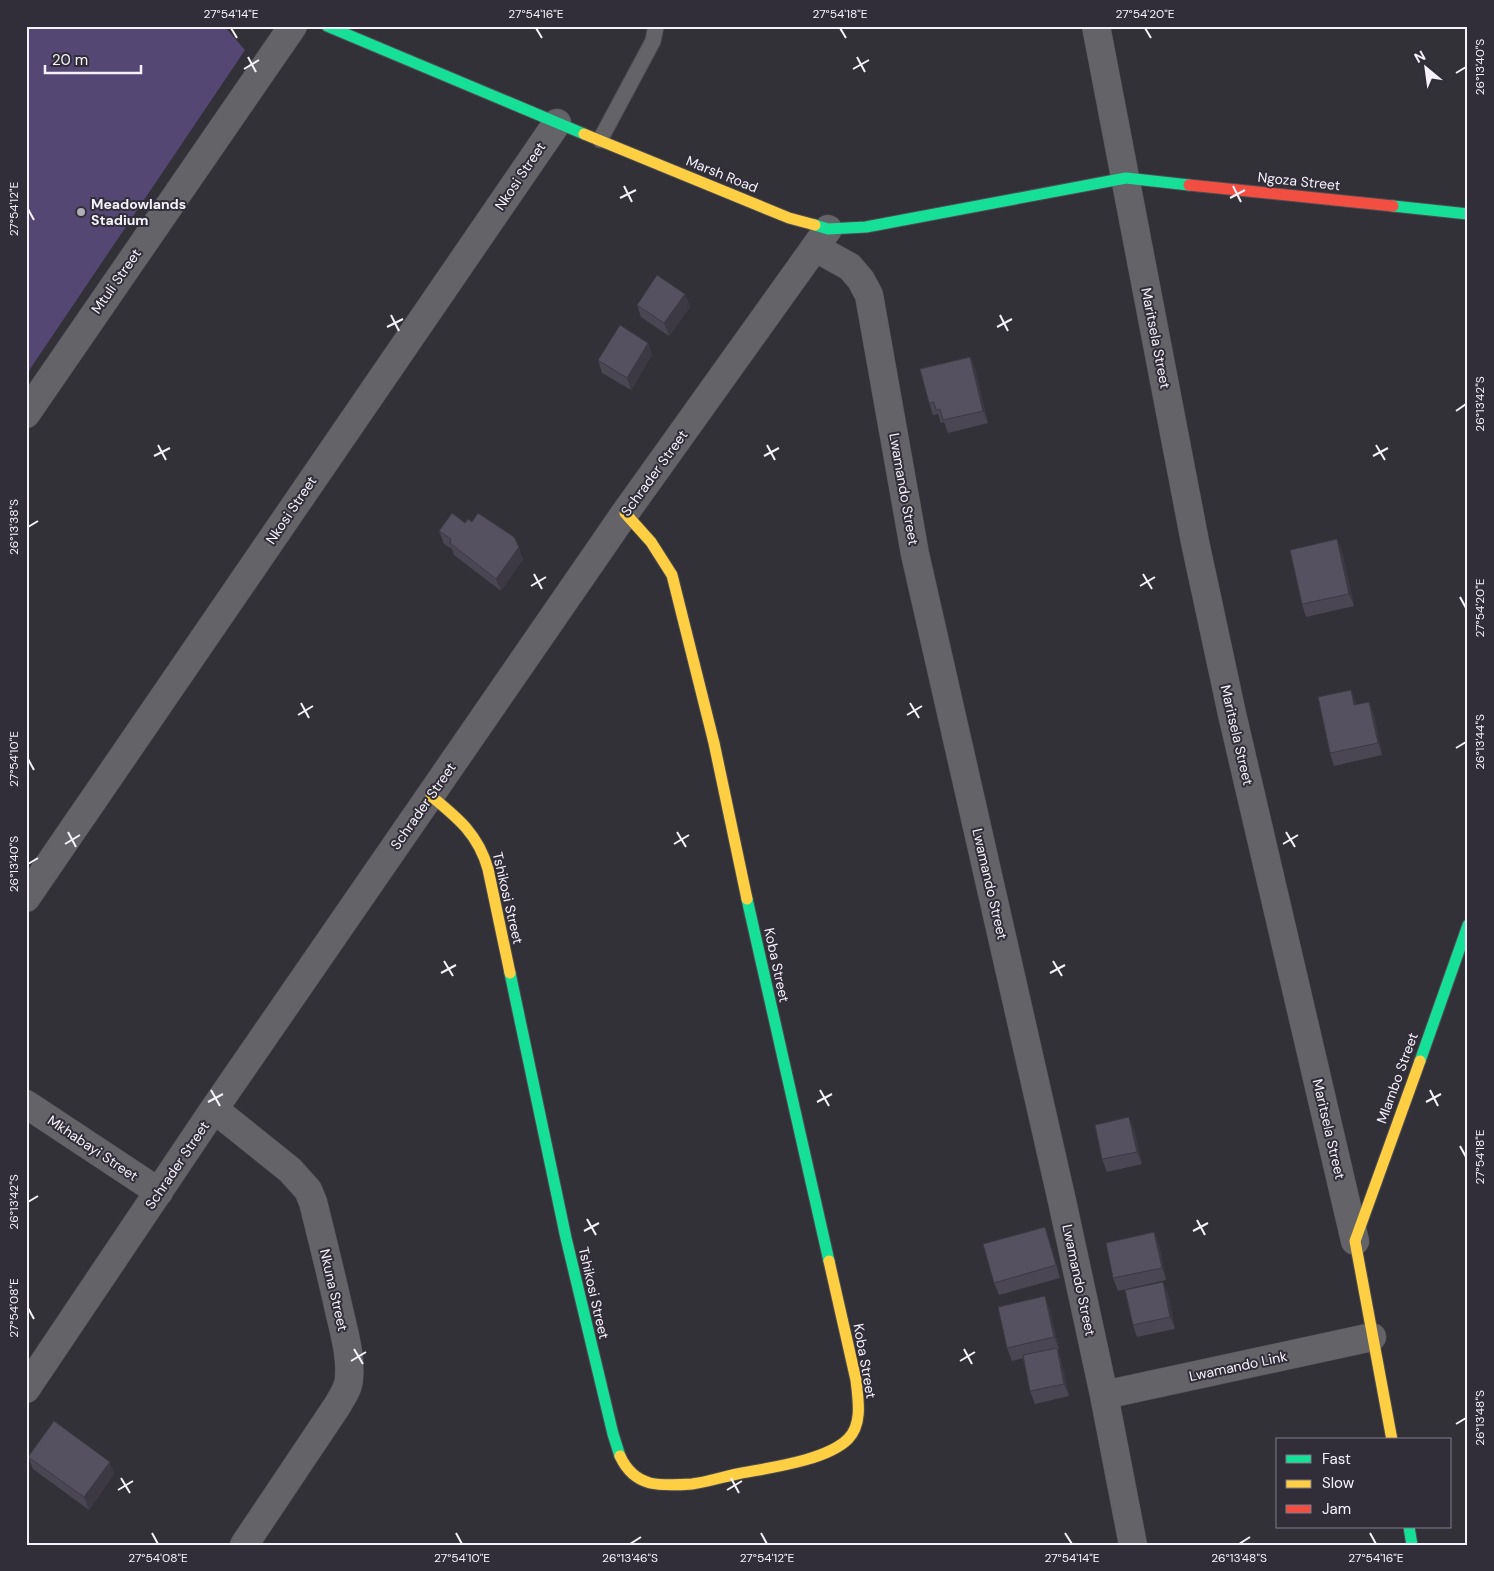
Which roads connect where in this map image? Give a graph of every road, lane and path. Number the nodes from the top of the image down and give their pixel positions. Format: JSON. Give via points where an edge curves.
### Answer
{"nodes":[{"id":1,"x":293,"y":26,"type":"edge"},
{"id":2,"x":327,"y":26,"type":"edge"},
{"id":3,"x":656,"y":26,"type":"edge"},
{"id":4,"x":1096,"y":26,"type":"edge"},
{"id":5,"x":556,"y":123,"type":"junction"},
{"id":6,"x":600,"y":140,"type":"junction"},
{"id":7,"x":1126,"y":178,"type":"junction"},
{"id":8,"x":1468,"y":214,"type":"edge"},
{"id":9,"x":822,"y":238,"type":"junction"},
{"id":10,"x":26,"y":414,"type":"edge"},
{"id":11,"x":625,"y":513,"type":"junction"},
{"id":12,"x":430,"y":796,"type":"junction"},
{"id":13,"x":26,"y":898,"type":"edge"},
{"id":14,"x":1468,"y":925,"type":"edge"},
{"id":15,"x":26,"y":1104,"type":"edge"},
{"id":16,"x":214,"y":1109,"type":"junction"},
{"id":17,"x":159,"y":1192,"type":"junction"},
{"id":18,"x":1355,"y":1241,"type":"junction"},
{"id":19,"x":1372,"y":1337,"type":"junction"},
{"id":20,"x":26,"y":1389,"type":"edge"},
{"id":21,"x":1104,"y":1395,"type":"junction"},
{"id":22,"x":849,"y":1438,"type":"joint"},
{"id":23,"x":1392,"y":1438,"type":"edge"},
{"id":24,"x":1409,"y":1528,"type":"edge"},
{"id":25,"x":244,"y":1545,"type":"edge"},
{"id":26,"x":1133,"y":1545,"type":"edge"},
{"id":27,"x":1412,"y":1545,"type":"edge"}],
"edges":[{"from":1,"to":10,"type":"street","name":"Mtuli Street"},
{"from":2,"to":5,"type":"street","name":"Marsh Road"},
{"from":3,"to":6,"type":"lane","via":[[653,41]]},
{"from":4,"to":7,"type":"street","name":"Maritsela Street"},
{"from":5,"to":6,"type":"street","name":"Marsh Road"},
{"from":5,"to":13,"type":"street","name":"Nkosi Street"},
{"from":6,"to":9,"type":"street","name":"Marsh Road","via":[[789,218]]},
{"from":7,"to":8,"type":"street","name":"Ngoza Street"},
{"from":7,"to":9,"type":"street","name":"Marsh Road"},
{"from":7,"to":18,"type":"street","name":"Maritsela Street","via":[[1193,532],[1232,714]]},
{"from":9,"to":11,"type":"street","name":"Schrader Street"},
{"from":9,"to":21,"type":"street","name":"Lwamando Street","via":[[861,280],[869,294],[915,554]]},
{"from":11,"to":12,"type":"street","name":"Schrader Street"},
{"from":11,"to":22,"type":"street","name":"Koba Street","via":[[655,545],[672,575],[714,744],[856,1380],[856,1423]]},
{"from":12,"to":16,"type":"street","name":"Schrader Street"},
{"from":12,"to":22,"type":"street","name":"Tshikosi Street","via":[[473,834],[488,870],[566,1238],[612,1434],[624,1466],[648,1482],[694,1484],[798,1460],[836,1447]]},
{"from":14,"to":18,"type":"street","name":"Mlambo Street"},
{"from":15,"to":17,"type":"street","name":"Mkhabayi Street"},
{"from":16,"to":17,"type":"street","name":"Schrader Street"},
{"from":16,"to":25,"type":"street","name":"Nkuna Street","via":[[290,1170],[308,1190],[348,1358],[349,1380],[337,1406]]},
{"from":17,"to":20,"type":"street","name":"Schrader Street"},
{"from":18,"to":19,"type":"street","name":"Maritsela Street"},
{"from":19,"to":21,"type":"street","name":"Lwamando Link"},
{"from":19,"to":23,"type":"street","name":"Maritsela Street"},
{"from":21,"to":26,"type":"street","name":"Lwamando Street"},
{"from":24,"to":27,"type":"street"}]}
